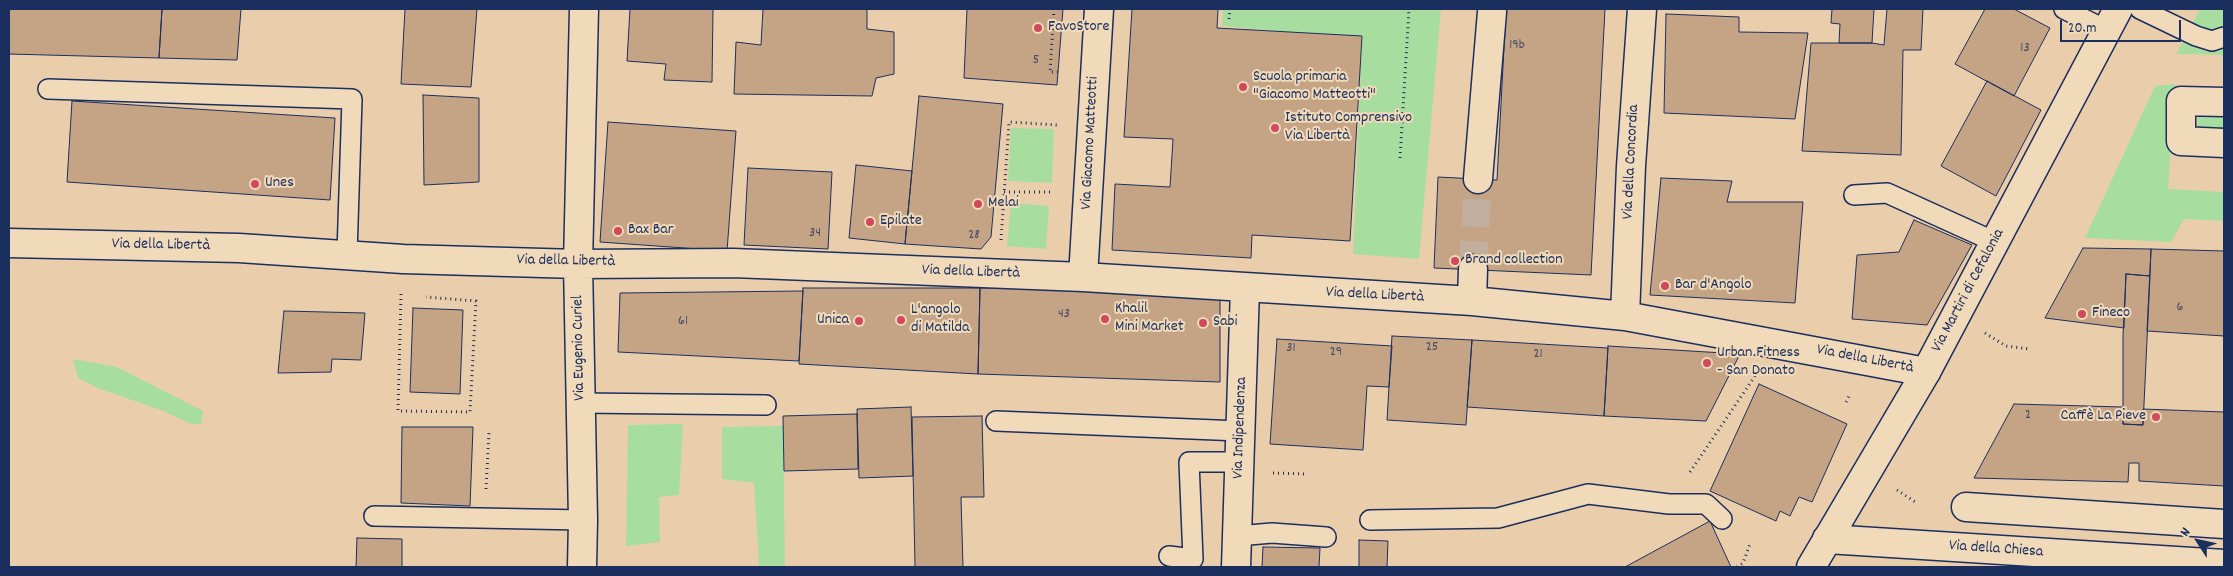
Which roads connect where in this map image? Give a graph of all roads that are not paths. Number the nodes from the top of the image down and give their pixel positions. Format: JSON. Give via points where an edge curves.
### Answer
{"nodes":[{"id":1,"x":584,"y":9,"type":"edge"},
{"id":2,"x":1099,"y":9,"type":"edge"},
{"id":3,"x":1642,"y":9,"type":"edge"},
{"id":4,"x":2064,"y":9,"type":"edge"},
{"id":5,"x":2140,"y":9,"type":"edge"},
{"id":6,"x":1492,"y":12,"type":"dead end"},
{"id":7,"x":2112,"y":20,"type":"edge"},
{"id":8,"x":2224,"y":38,"type":"edge"},
{"id":9,"x":48,"y":89,"type":"dead end"},
{"id":10,"x":2224,"y":102,"type":"edge"},
{"id":11,"x":2224,"y":144,"type":"edge"},
{"id":12,"x":1478,"y":179,"type":"tunnel mouth"},
{"id":13,"x":1854,"y":195,"type":"dead end"},
{"id":14,"x":1995,"y":242,"type":"junction"},
{"id":15,"x":9,"y":243,"type":"edge"},
{"id":16,"x":347,"y":254,"type":"junction"},
{"id":17,"x":578,"y":264,"type":"junction"},
{"id":18,"x":1473,"y":269,"type":"tunnel mouth"},
{"id":19,"x":1083,"y":277,"type":"junction"},
{"id":20,"x":1245,"y":288,"type":"junction"},
{"id":21,"x":1472,"y":302,"type":"junction"},
{"id":22,"x":1625,"y":316,"type":"junction"},
{"id":23,"x":1926,"y":372,"type":"junction"},
{"id":24,"x":580,"y":403,"type":"junction"},
{"id":25,"x":766,"y":405,"type":"dead end"},
{"id":26,"x":996,"y":421,"type":"dead end"},
{"id":27,"x":1240,"y":431,"type":"junction"},
{"id":28,"x":1239,"y":462,"type":"junction"},
{"id":29,"x":1966,"y":507,"type":"dead end"},
{"id":30,"x":374,"y":516,"type":"dead end"},
{"id":31,"x":1722,"y":519,"type":"dead end"},
{"id":32,"x":583,"y":520,"type":"junction"},
{"id":33,"x":1370,"y":520,"type":"dead end"},
{"id":34,"x":2224,"y":524,"type":"edge"},
{"id":35,"x":1237,"y":536,"type":"junction"},
{"id":36,"x":1326,"y":537,"type":"dead end"},
{"id":37,"x":1828,"y":539,"type":"junction"},
{"id":38,"x":1169,"y":556,"type":"dead end"},
{"id":39,"x":2224,"y":564,"type":"edge"},
{"id":40,"x":582,"y":567,"type":"edge"},
{"id":41,"x":1236,"y":567,"type":"edge"},
{"id":42,"x":1811,"y":567,"type":"edge"}],
"edges":[{"from":1,"to":17,"type":"street","name":"Via Eugenio Curiel"},
{"from":2,"to":19,"type":"street","name":"Via Giacomo Matteotti"},
{"from":3,"to":22,"type":"street","name":"Via della Concordia"},
{"from":4,"to":7,"type":"lane"},
{"from":5,"to":8,"type":"lane","via":[[2196,36],[2212,41]]},
{"from":6,"to":12,"type":"street"},
{"from":7,"to":14,"type":"street","name":"Via Martiri di Cefalonia"},
{"from":9,"to":16,"type":"lane","via":[[352,100]]},
{"from":10,"to":11,"type":"street","via":[[2181,101],[2180,141]]},
{"from":13,"to":14,"type":"lane","via":[[1887,193]]},
{"from":14,"to":23,"type":"street","name":"Via Martiri di Cefalonia"},
{"from":15,"to":16,"type":"street","name":"Via della Libertà"},
{"from":16,"to":17,"type":"street","name":"Via della Libertà","via":[[403,259]]},
{"from":17,"to":19,"type":"street","name":"Via della Libertà","via":[[733,262]]},
{"from":17,"to":24,"type":"street","name":"Via Eugenio Curiel"},
{"from":18,"to":21,"type":"street"},
{"from":19,"to":20,"type":"street","name":"Via della Libertà"},
{"from":20,"to":21,"type":"street","name":"Via della Libertà"},
{"from":20,"to":27,"type":"street","name":"Via Indipendenza"},
{"from":21,"to":22,"type":"street","name":"Via della Libertà"},
{"from":22,"to":23,"type":"street","name":"Via della Libertà"},
{"from":23,"to":37,"type":"street","name":"Via Martiri di Cefalonia"},
{"from":24,"to":25,"type":"lane"},
{"from":24,"to":32,"type":"street","name":"Via Eugenio Curiel"},
{"from":26,"to":27,"type":"lane"},
{"from":27,"to":28,"type":"street","name":"Via Indipendenza"},
{"from":28,"to":35,"type":"street","name":"Via Indipendenza"},
{"from":28,"to":38,"type":"lane","via":[[1189,462],[1193,559]]},
{"from":29,"to":34,"type":"street"},
{"from":30,"to":32,"type":"lane"},
{"from":31,"to":33,"type":"lane","via":[[1706,504],[1669,504],[1588,494],[1498,518]]},
{"from":32,"to":40,"type":"street","name":"Via Eugenio Curiel"},
{"from":35,"to":36,"type":"lane","via":[[1272,533]]},
{"from":35,"to":41,"type":"street","name":"Via Indipendenza"},
{"from":37,"to":39,"type":"street","name":"Via della Chiesa"},
{"from":37,"to":42,"type":"street","name":"Via Martiri di Cefalonia"}]}
